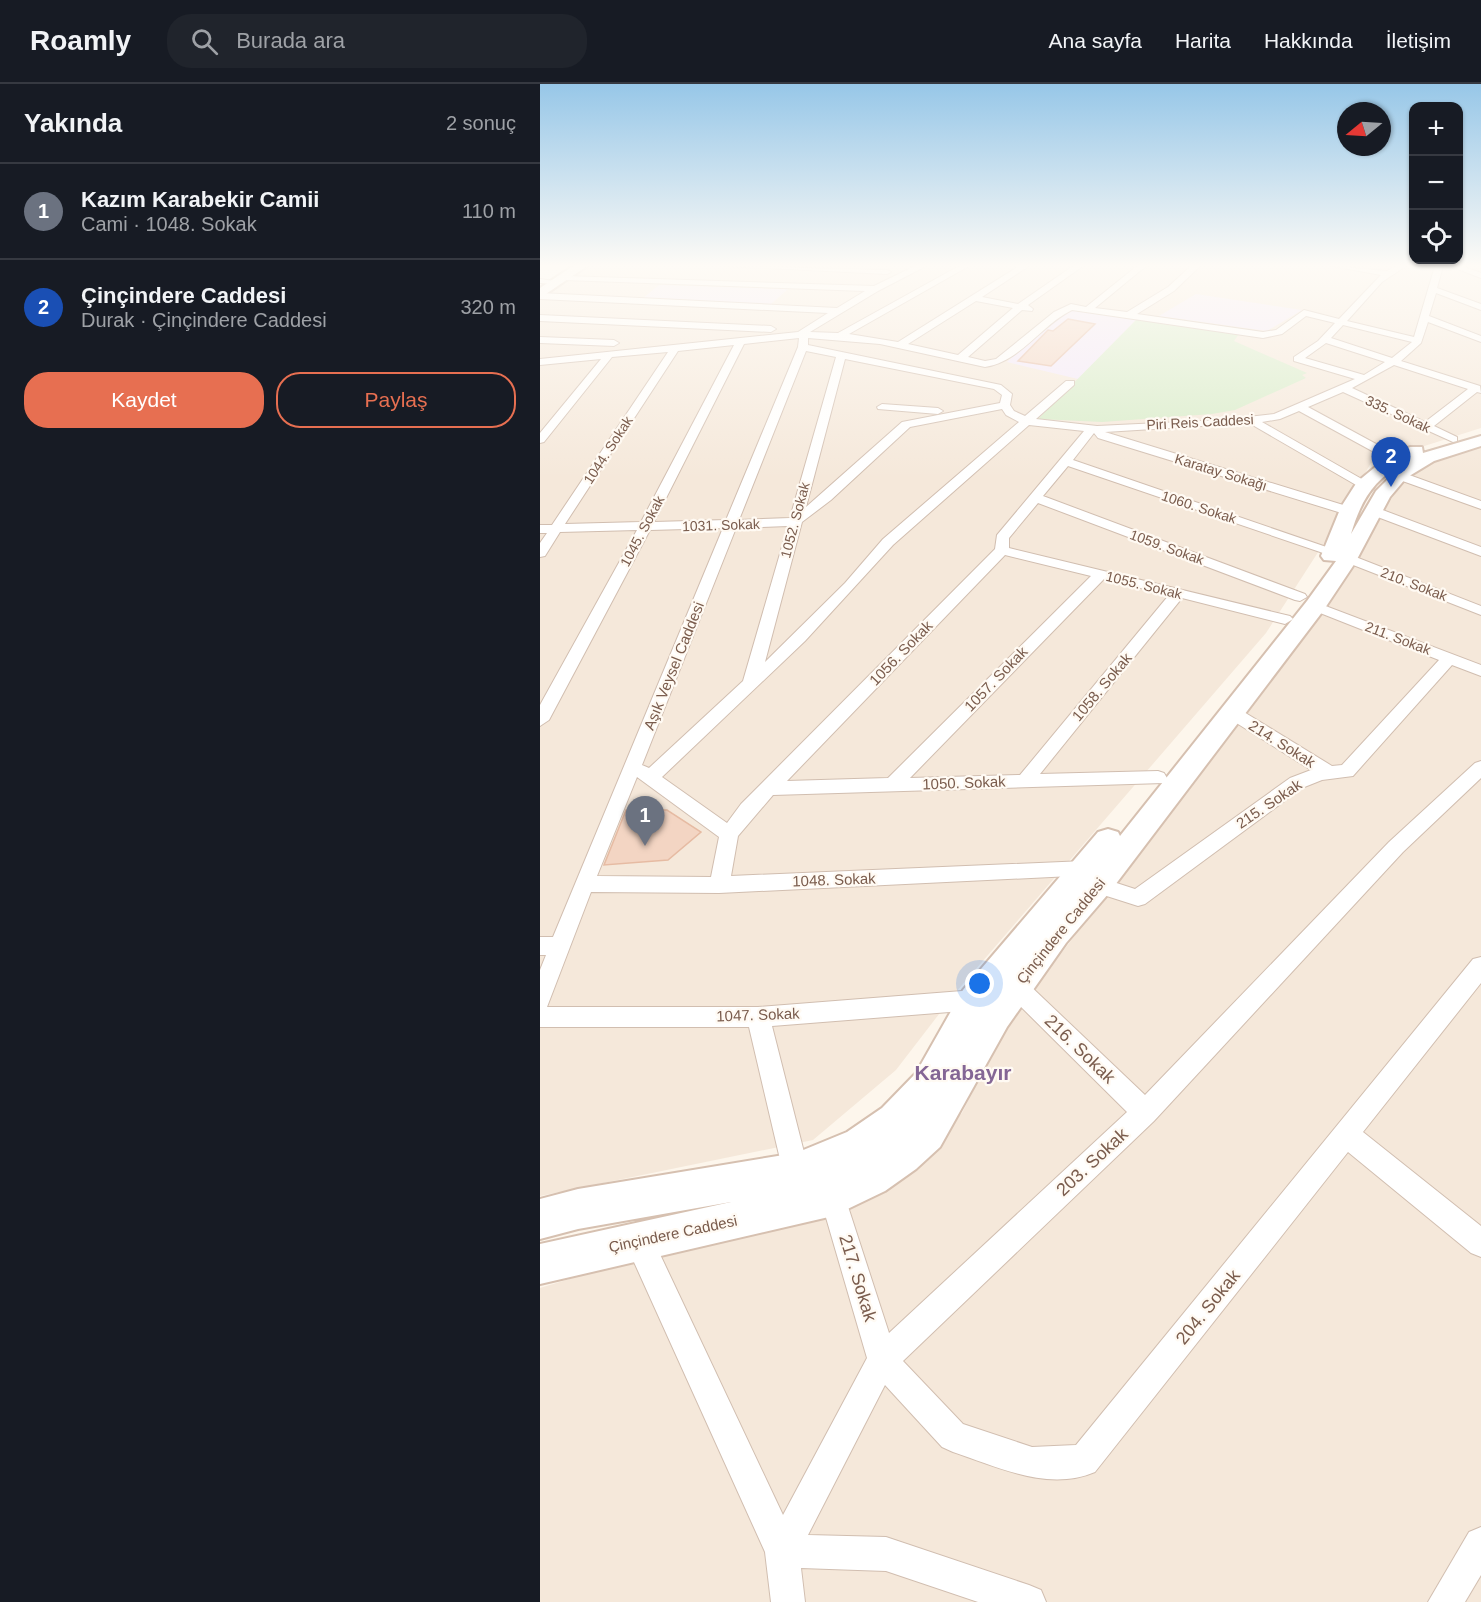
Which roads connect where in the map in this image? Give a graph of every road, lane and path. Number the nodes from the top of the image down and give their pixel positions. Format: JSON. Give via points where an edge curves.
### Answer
{"nodes":[{"id":1,"x":792,"y":337,"type":"edge"},
{"id":2,"x":808,"y":337,"type":"edge"},
{"id":3,"x":824,"y":337,"type":"edge"},
{"id":4,"x":855,"y":337,"type":"edge"},
{"id":5,"x":913,"y":337,"type":"edge"},
{"id":6,"x":986,"y":337,"type":"edge"},
{"id":7,"x":1024,"y":337,"type":"edge"},
{"id":8,"x":1403,"y":337,"type":"edge"},
{"id":9,"x":1419,"y":337,"type":"edge"},
{"id":10,"x":1324,"y":339,"type":"joint"},
{"id":11,"x":540,"y":340,"type":"edge"},
{"id":12,"x":804,"y":340,"type":"junction"},
{"id":13,"x":741,"y":341,"type":"junction"},
{"id":14,"x":1418,"y":341,"type":"junction"},
{"id":15,"x":898,"y":346,"type":"junction"},
{"id":16,"x":676,"y":347,"type":"junction"},
{"id":17,"x":611,"y":353,"type":"junction"},
{"id":18,"x":841,"y":356,"type":"junction"},
{"id":19,"x":960,"y":359,"type":"junction"},
{"id":20,"x":540,"y":362,"type":"edge"},
{"id":21,"x":1394,"y":362,"type":"junction"},
{"id":22,"x":1365,"y":379,"type":"junction"},
{"id":23,"x":1070,"y":383,"type":"dead end"},
{"id":24,"x":1343,"y":388,"type":"junction"},
{"id":25,"x":1479,"y":389,"type":"edge"},
{"id":26,"x":1005,"y":405,"type":"junction"},
{"id":27,"x":882,"y":407,"type":"dead end"},
{"id":28,"x":1301,"y":408,"type":"junction"},
{"id":29,"x":959,"y":413,"type":"junction"},
{"id":30,"x":1249,"y":419,"type":"junction"},
{"id":31,"x":1026,"y":421,"type":"junction"},
{"id":32,"x":1425,"y":427,"type":"junction"},
{"id":33,"x":1097,"y":429,"type":"junction"},
{"id":34,"x":540,"y":440,"type":"edge"},
{"id":35,"x":1474,"y":440,"type":"edge"},
{"id":36,"x":1064,"y":461,"type":"junction"},
{"id":37,"x":1398,"y":468,"type":"junction"},
{"id":38,"x":1034,"y":497,"type":"junction"},
{"id":39,"x":1361,"y":502,"type":"junction"},
{"id":40,"x":1481,"y":505,"type":"edge"},
{"id":41,"x":794,"y":522,"type":"junction"},
{"id":42,"x":730,"y":525,"type":"junction"},
{"id":43,"x":645,"y":527,"type":"junction"},
{"id":44,"x":540,"y":529,"type":"edge"},
{"id":45,"x":556,"y":529,"type":"junction"},
{"id":46,"x":1002,"y":549,"type":"junction"},
{"id":47,"x":1481,"y":552,"type":"edge"},
{"id":48,"x":540,"y":553,"type":"edge"},
{"id":49,"x":1341,"y":555,"type":"junction"},
{"id":50,"x":1101,"y":574,"type":"junction"},
{"id":51,"x":1179,"y":593,"type":"junction"},
{"id":52,"x":1300,"y":607,"type":"junction"},
{"id":53,"x":1481,"y":611,"type":"edge"},
{"id":54,"x":1450,"y":658,"type":"junction"},
{"id":55,"x":1481,"y":671,"type":"edge"},
{"id":56,"x":751,"y":683,"type":"junction"},
{"id":57,"x":1233,"y":713,"type":"junction"},
{"id":58,"x":540,"y":720,"type":"edge"},
{"id":59,"x":634,"y":766,"type":"junction"},
{"id":60,"x":1481,"y":767,"type":"edge"},
{"id":61,"x":1331,"y":774,"type":"junction"},
{"id":62,"x":650,"y":777,"type":"junction"},
{"id":63,"x":1158,"y":778,"type":"junction"},
{"id":64,"x":1024,"y":781,"type":"junction"},
{"id":65,"x":892,"y":785,"type":"junction"},
{"id":66,"x":770,"y":788,"type":"junction"},
{"id":67,"x":729,"y":834,"type":"junction"},
{"id":68,"x":1091,"y":877,"type":"junction"},
{"id":69,"x":584,"y":884,"type":"junction"},
{"id":70,"x":719,"y":885,"type":"junction"},
{"id":71,"x":550,"y":946,"type":"edge"},
{"id":72,"x":1481,"y":966,"type":"edge"},
{"id":73,"x":1016,"y":987,"type":"junction"},
{"id":74,"x":540,"y":999,"type":"edge"},
{"id":75,"x":975,"y":1000,"type":"junction"},
{"id":76,"x":540,"y":1017,"type":"edge"},
{"id":77,"x":758,"y":1017,"type":"junction"},
{"id":78,"x":1145,"y":1112,"type":"junction"},
{"id":79,"x":1347,"y":1135,"type":"junction"},
{"id":80,"x":796,"y":1172,"type":"junction"},
{"id":81,"x":833,"y":1197,"type":"junction"},
{"id":82,"x":540,"y":1219,"type":"edge"},
{"id":83,"x":639,"y":1241,"type":"junction"},
{"id":84,"x":1481,"y":1243,"type":"edge"},
{"id":85,"x":540,"y":1264,"type":"edge"},
{"id":86,"x":882,"y":1360,"type":"junction"},
{"id":87,"x":1481,"y":1544,"type":"edge"},
{"id":88,"x":782,"y":1551,"type":"junction"},
{"id":89,"x":788,"y":1602,"type":"edge"},
{"id":90,"x":1029,"y":1602,"type":"edge"},
{"id":91,"x":1445,"y":1602,"type":"edge"}],
"edges":[{"from":1,"to":12,"type":"street"},
{"from":2,"to":12,"type":"street"},
{"from":3,"to":12,"type":"street"},
{"from":4,"to":15,"type":"street"},
{"from":5,"to":15,"type":"street"},
{"from":6,"to":19,"type":"street"},
{"from":7,"to":19,"type":"street","via":[[999,362],[985,364]]},
{"from":8,"to":14,"type":"street"},
{"from":9,"to":14,"type":"street"},
{"from":10,"to":21,"type":"street"},
{"from":10,"to":22,"type":"street","via":[[1297,359]]},
{"from":11,"to":16,"type":"street"},
{"from":12,"to":13,"type":"street"},
{"from":12,"to":18,"type":"street"},
{"from":12,"to":42,"type":"street","name":"Aşık Veysel Caddesi"},
{"from":13,"to":16,"type":"street"},
{"from":13,"to":43,"type":"street","name":"1045. Sokak"},
{"from":14,"to":21,"type":"street","name":"Piri Reis Caddesi"},
{"from":15,"to":19,"type":"street"},
{"from":16,"to":17,"type":"street"},
{"from":16,"to":45,"type":"street","name":"1044. Sokak"},
{"from":17,"to":20,"type":"street"},
{"from":17,"to":34,"type":"street"},
{"from":18,"to":26,"type":"street","via":[[997,387],[1007,394]]},
{"from":18,"to":41,"type":"street","name":"1052. Sokak"},
{"from":21,"to":22,"type":"street","name":"Piri Reis Caddesi"},
{"from":21,"to":25,"type":"street"},
{"from":22,"to":24,"type":"street","name":"Piri Reis Caddesi"},
{"from":23,"to":31,"type":"street"},
{"from":24,"to":28,"type":"street","name":"Piri Reis Caddesi"},
{"from":24,"to":32,"type":"street","name":"335. Sokak"},
{"from":25,"to":32,"type":"street"},
{"from":26,"to":29,"type":"street"},
{"from":26,"to":31,"type":"street","via":[[1010,413]]},
{"from":27,"to":29,"type":"street"},
{"from":28,"to":30,"type":"street","name":"Piri Reis Caddesi","via":[[1275,417]]},
{"from":28,"to":37,"type":"street"},
{"from":29,"to":41,"type":"street","via":[[906,424]]},
{"from":30,"to":33,"type":"street","name":"Piri Reis Caddesi"},
{"from":30,"to":39,"type":"street"},
{"from":31,"to":33,"type":"street"},
{"from":31,"to":56,"type":"street","via":[[888,542],[850,586]]},
{"from":32,"to":35,"type":"street","name":"335. Sokak"},
{"from":33,"to":36,"type":"street","name":"1056. Sokak","via":[[1091,430]]},
{"from":33,"to":39,"type":"street","name":"Karatay Sokağı","via":[[1102,436]]},
{"from":35,"to":37,"type":"main road","name":"Çinçindere Caddesi"},
{"from":36,"to":38,"type":"street","name":"1056. Sokak"},
{"from":36,"to":49,"type":"street","name":"1060. Sokak"},
{"from":37,"to":39,"type":"main road","name":"Çinçindere Caddesi"},
{"from":37,"to":40,"type":"street"},
{"from":38,"to":46,"type":"street","name":"1056. Sokak","via":[[1002,538]]},
{"from":38,"to":52,"type":"street","name":"1059. Sokak"},
{"from":39,"to":47,"type":"street"},
{"from":39,"to":49,"type":"main road","name":"Çinçindere Caddesi"},
{"from":41,"to":42,"type":"street","name":"1031. Sokak"},
{"from":41,"to":56,"type":"street","name":"1052. Sokak"},
{"from":42,"to":43,"type":"street","name":"1031. Sokak"},
{"from":42,"to":59,"type":"street","name":"Aşık Veysel Caddesi"},
{"from":43,"to":45,"type":"street","name":"1031. Sokak"},
{"from":43,"to":58,"type":"street","name":"1045. Sokak"},
{"from":44,"to":45,"type":"street","name":"1031. Sokak"},
{"from":45,"to":48,"type":"street","name":"1044. Sokak"},
{"from":46,"to":50,"type":"street","name":"1055. Sokak"},
{"from":46,"to":66,"type":"street","name":"1056. Sokak"},
{"from":49,"to":52,"type":"main road","name":"Çinçindere Caddesi"},
{"from":49,"to":53,"type":"street","name":"210. Sokak"},
{"from":50,"to":51,"type":"street","name":"1055. Sokak"},
{"from":50,"to":65,"type":"street","name":"1057. Sokak"},
{"from":51,"to":52,"type":"street","name":"1055. Sokak"},
{"from":51,"to":64,"type":"street","name":"1058. Sokak"},
{"from":52,"to":54,"type":"street","name":"211. Sokak"},
{"from":52,"to":57,"type":"main road","name":"Çinçindere Caddesi"},
{"from":52,"to":63,"type":"main road","name":"Çinçindere Caddesi"},
{"from":54,"to":55,"type":"street","name":"211. Sokak"},
{"from":54,"to":61,"type":"street","name":"215. Sokak","via":[[1369,750],[1347,771]]},
{"from":56,"to":62,"type":"street"},
{"from":57,"to":61,"type":"street","name":"214. Sokak"},
{"from":57,"to":68,"type":"main road","name":"Çinçindere Caddesi"},
{"from":59,"to":62,"type":"street"},
{"from":59,"to":69,"type":"street","name":"Aşık Veysel Caddesi"},
{"from":60,"to":78,"type":"street","name":"203. Sokak","via":[[1396,847]]},
{"from":61,"to":68,"type":"street","name":"215. Sokak","via":[[1296,783],[1138,898]]},
{"from":62,"to":67,"type":"street"},
{"from":63,"to":64,"type":"street","name":"1050. Sokak"},
{"from":63,"to":68,"type":"main road","name":"Çinçindere Caddesi"},
{"from":64,"to":65,"type":"street","name":"1050. Sokak"},
{"from":65,"to":66,"type":"street","name":"1050. Sokak"},
{"from":66,"to":67,"type":"street","name":"1056. Sokak"},
{"from":67,"to":70,"type":"street"},
{"from":68,"to":70,"type":"street","name":"1048. Sokak"},
{"from":68,"to":73,"type":"main road","name":"Çinçindere Caddesi"},
{"from":68,"to":75,"type":"main road","name":"Çinçindere Caddesi"},
{"from":69,"to":70,"type":"street","name":"1048. Sokak"},
{"from":69,"to":71,"type":"street","name":"Aşık Veysel Caddesi"},
{"from":71,"to":74,"type":"street","name":"Aşık Veysel Caddesi"},
{"from":72,"to":79,"type":"street","name":"204. Sokak"},
{"from":73,"to":78,"type":"street","name":"216. Sokak"},
{"from":73,"to":81,"type":"main road","name":"Çinçindere Caddesi","via":[[927,1134],[879,1172]]},
{"from":75,"to":77,"type":"street","name":"1047. Sokak"},
{"from":75,"to":80,"type":"main road","name":"Çinçindere Caddesi","via":[[929,1085],[895,1121],[860,1144]]},
{"from":76,"to":77,"type":"street","name":"1047. Sokak"},
{"from":77,"to":80,"type":"street"},
{"from":78,"to":86,"type":"street","name":"203. Sokak"},
{"from":79,"to":84,"type":"street"},
{"from":79,"to":86,"type":"street","name":"204. Sokak","via":[[1084,1461],[1032,1463],[953,1436]]},
{"from":80,"to":82,"type":"main road","name":"Çinçindere Caddesi"},
{"from":81,"to":83,"type":"main road","name":"Çinçindere Caddesi"},
{"from":81,"to":86,"type":"street","name":"217. Sokak"},
{"from":83,"to":85,"type":"main road","name":"Çinçindere Caddesi"},
{"from":83,"to":88,"type":"street"},
{"from":86,"to":88,"type":"street","name":"203. Sokak"},
{"from":87,"to":91,"type":"street"},
{"from":88,"to":89,"type":"street"},
{"from":88,"to":90,"type":"street","via":[[886,1554]]}]}
